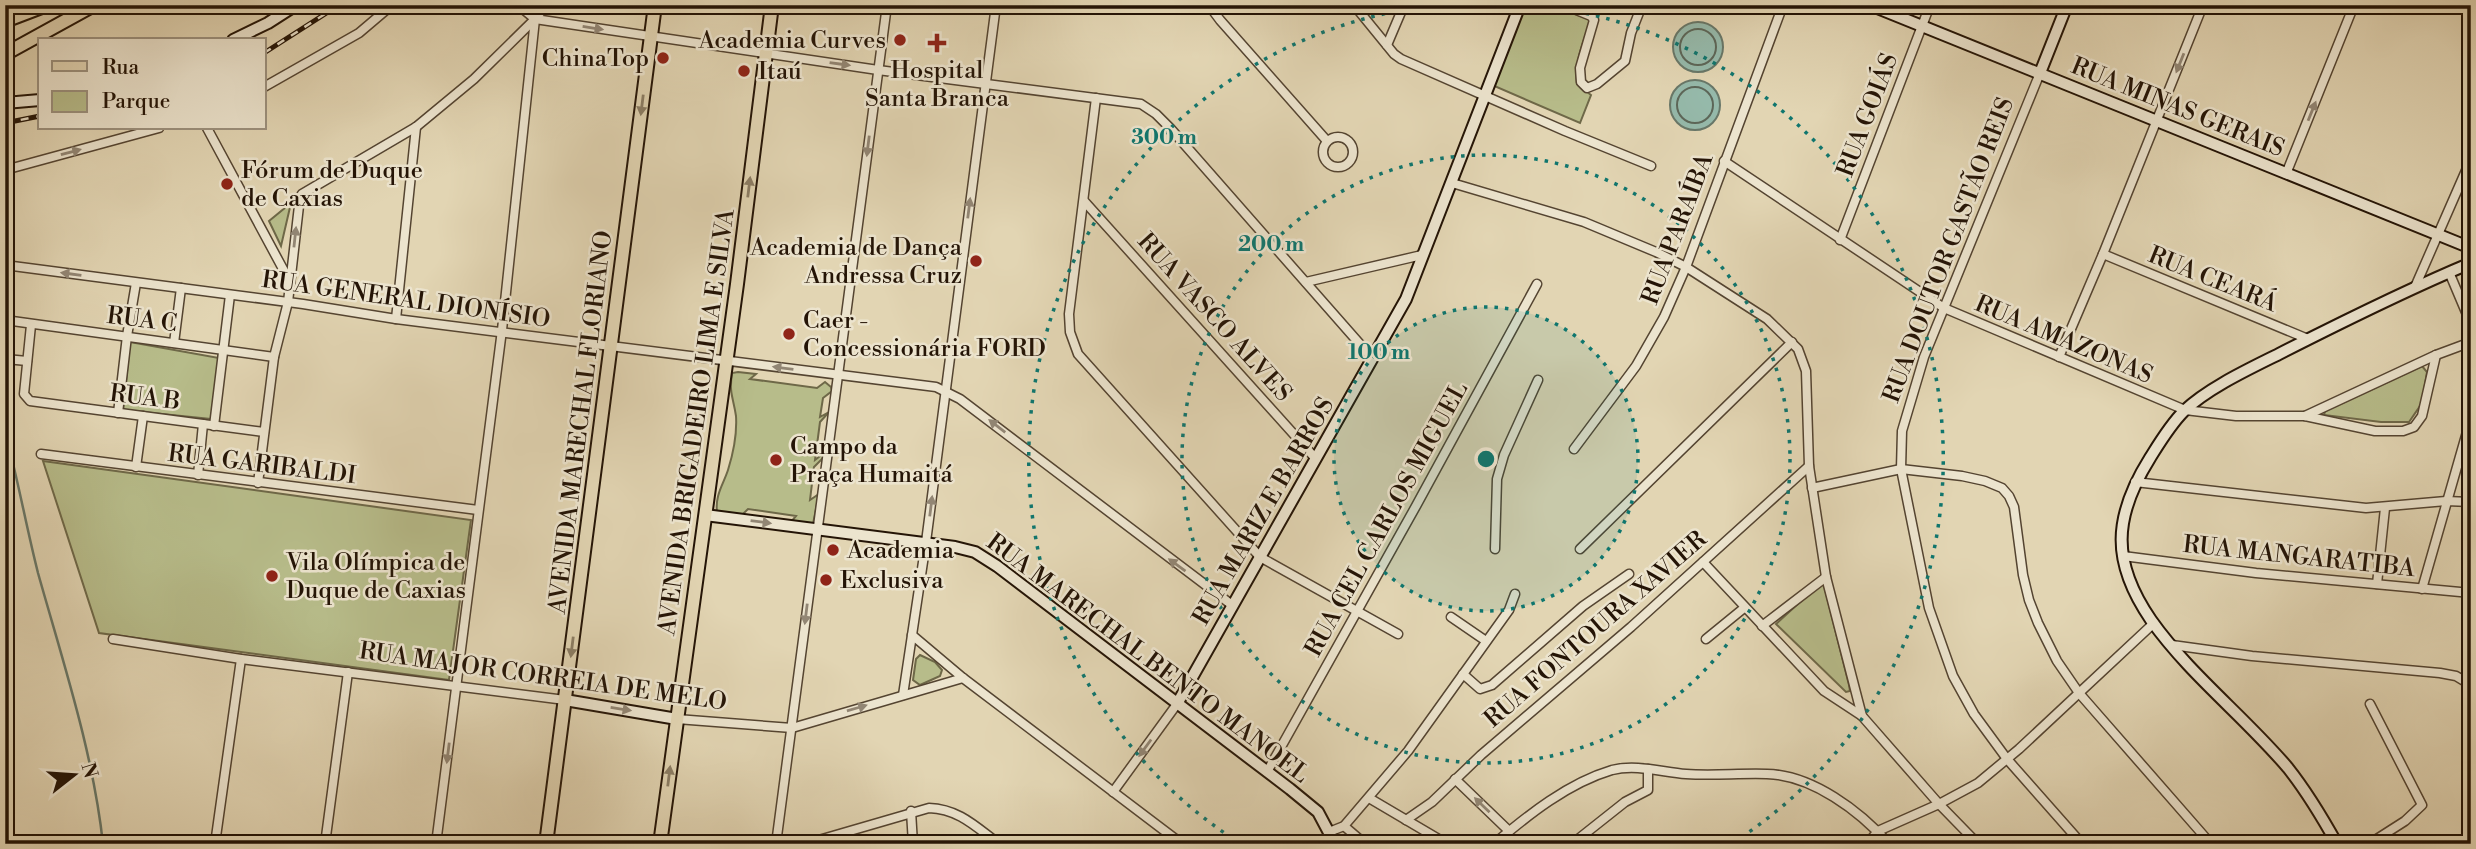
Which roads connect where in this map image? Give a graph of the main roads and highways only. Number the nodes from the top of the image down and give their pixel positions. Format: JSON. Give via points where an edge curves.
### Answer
{"nodes":[{"id":1,"x":94,"y":5,"type":"edge"},
{"id":2,"x":655,"y":5,"type":"edge"},
{"id":3,"x":772,"y":5,"type":"edge"},
{"id":4,"x":43,"y":6,"type":"edge"},
{"id":5,"x":5,"y":21,"type":"edge"},
{"id":6,"x":5,"y":54,"type":"edge"},
{"id":7,"x":546,"y":844,"type":"edge"},
{"id":8,"x":660,"y":844,"type":"edge"}],
"edges":[{"from":1,"to":6,"type":"main road"},
{"from":2,"to":7,"type":"main road","name":"AVENIDA MARECHAL FLORIANO","one_way":true},
{"from":8,"to":3,"type":"main road","name":"AVENIDA BRIGADEIRO LIMA E SILVA","one_way":true},
{"from":4,"to":5,"type":"main road"}]}
